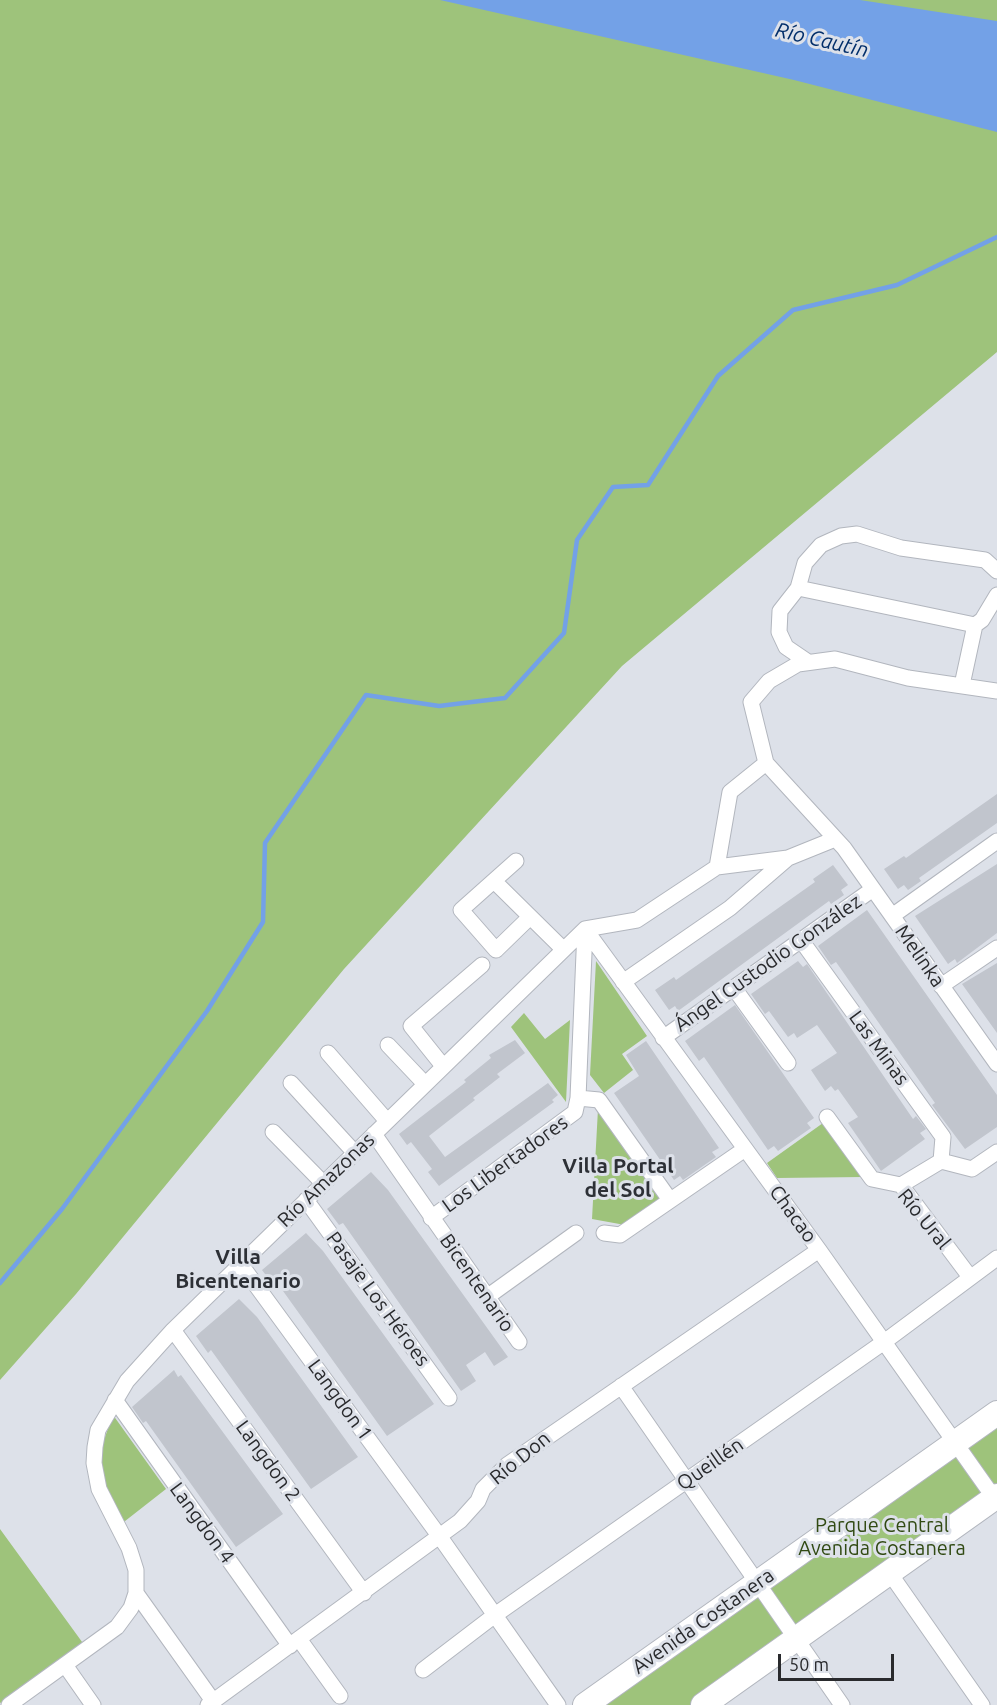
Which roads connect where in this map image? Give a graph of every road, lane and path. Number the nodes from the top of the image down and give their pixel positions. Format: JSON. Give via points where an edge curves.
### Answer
{"nodes":[{"id":1,"x":997,"y":572,"type":"edge"},
{"id":2,"x":798,"y":588,"type":"junction"},
{"id":3,"x":997,"y":595,"type":"edge"},
{"id":4,"x":975,"y":625,"type":"junction"},
{"id":5,"x":808,"y":662,"type":"junction"},
{"id":6,"x":962,"y":686,"type":"junction"},
{"id":7,"x":997,"y":691,"type":"edge"},
{"id":8,"x":766,"y":763,"type":"junction"},
{"id":9,"x":997,"y":841,"type":"edge"},
{"id":10,"x":839,"y":843,"type":"junction"},
{"id":11,"x":788,"y":858,"type":"junction"},
{"id":12,"x":516,"y":861,"type":"dead end"},
{"id":13,"x":717,"y":867,"type":"junction"},
{"id":14,"x":494,"y":881,"type":"junction"},
{"id":15,"x":873,"y":889,"type":"junction"},
{"id":16,"x":892,"y":916,"type":"junction"},
{"id":17,"x":530,"y":917,"type":"junction"},
{"id":18,"x":585,"y":929,"type":"junction"},
{"id":19,"x":801,"y":940,"type":"junction"},
{"id":20,"x":997,"y":948,"type":"edge"},
{"id":21,"x":563,"y":949,"type":"junction"},
{"id":22,"x":482,"y":965,"type":"dead end"},
{"id":23,"x":623,"y":982,"type":"junction"},
{"id":24,"x":941,"y":986,"type":"junction"},
{"id":25,"x":734,"y":987,"type":"junction"},
{"id":26,"x":663,"y":1038,"type":"junction"},
{"id":27,"x":388,"y":1045,"type":"dead end"},
{"id":28,"x":328,"y":1053,"type":"dead end"},
{"id":29,"x":995,"y":1056,"type":"edge"},
{"id":30,"x":788,"y":1063,"type":"dead end"},
{"id":31,"x":444,"y":1066,"type":"junction"},
{"id":32,"x":291,"y":1083,"type":"dead end"},
{"id":33,"x":425,"y":1084,"type":"junction"},
{"id":34,"x":578,"y":1098,"type":"junction"},
{"id":35,"x":827,"y":1117,"type":"dead end"},
{"id":36,"x":387,"y":1121,"type":"junction"},
{"id":37,"x":273,"y":1132,"type":"dead end"},
{"id":38,"x":374,"y":1134,"type":"junction"},
{"id":39,"x":745,"y":1149,"type":"junction"},
{"id":40,"x":997,"y":1152,"type":"edge"},
{"id":41,"x":354,"y":1153,"type":"junction"},
{"id":42,"x":941,"y":1161,"type":"junction"},
{"id":43,"x":323,"y":1183,"type":"junction"},
{"id":44,"x":901,"y":1185,"type":"junction"},
{"id":45,"x":306,"y":1200,"type":"junction"},
{"id":46,"x":670,"y":1200,"type":"junction"},
{"id":47,"x":431,"y":1218,"type":"junction"},
{"id":48,"x":576,"y":1233,"type":"dead end"},
{"id":49,"x":604,"y":1233,"type":"dead end"},
{"id":50,"x":819,"y":1250,"type":"junction"},
{"id":51,"x":997,"y":1258,"type":"edge"},
{"id":52,"x":240,"y":1262,"type":"junction"},
{"id":53,"x":970,"y":1277,"type":"junction"},
{"id":54,"x":487,"y":1297,"type":"junction"},
{"id":55,"x":173,"y":1330,"type":"junction"},
{"id":56,"x":519,"y":1342,"type":"dead end"},
{"id":57,"x":884,"y":1342,"type":"junction"},
{"id":58,"x":621,"y":1386,"type":"junction"},
{"id":59,"x":449,"y":1398,"type":"dead end"},
{"id":60,"x":115,"y":1400,"type":"junction"},
{"id":61,"x":997,"y":1413,"type":"edge"},
{"id":62,"x":955,"y":1443,"type":"junction"},
{"id":63,"x":686,"y":1481,"type":"junction"},
{"id":64,"x":996,"y":1499,"type":"edge"},
{"id":65,"x":440,"y":1537,"type":"junction"},
{"id":66,"x":889,"y":1572,"type":"junction"},
{"id":67,"x":757,"y":1583,"type":"junction"},
{"id":68,"x":136,"y":1593,"type":"junction"},
{"id":69,"x":364,"y":1593,"type":"junction"},
{"id":70,"x":495,"y":1615,"type":"junction"},
{"id":71,"x":796,"y":1639,"type":"junction"},
{"id":72,"x":294,"y":1643,"type":"junction"},
{"id":73,"x":65,"y":1665,"type":"junction"},
{"id":74,"x":423,"y":1670,"type":"dead end"},
{"id":75,"x":340,"y":1696,"type":"dead end"},
{"id":76,"x":210,"y":1703,"type":"edge"},
{"id":77,"x":9,"y":1705,"type":"edge"},
{"id":78,"x":93,"y":1705,"type":"edge"},
{"id":79,"x":558,"y":1705,"type":"edge"},
{"id":80,"x":585,"y":1705,"type":"edge"},
{"id":81,"x":703,"y":1705,"type":"edge"},
{"id":82,"x":842,"y":1705,"type":"edge"},
{"id":83,"x":982,"y":1705,"type":"edge"}],
"edges":[{"from":1,"to":2,"type":"street","via":[[985,560],[901,548],[857,534],[821,545],[805,563]]},
{"from":2,"to":4,"type":"street"},
{"from":2,"to":5,"type":"street","via":[[780,611],[779,632],[786,647]]},
{"from":3,"to":4,"type":"street"},
{"from":4,"to":6,"type":"street"},
{"from":5,"to":6,"type":"street","via":[[835,658],[908,678]]},
{"from":5,"to":8,"type":"street","via":[[769,681],[751,702]]},
{"from":6,"to":7,"type":"street"},
{"from":8,"to":10,"type":"street","name":"Melinka"},
{"from":8,"to":13,"type":"street","via":[[730,792]]},
{"from":9,"to":16,"type":"street","name":"Ángel Custodio González"},
{"from":10,"to":11,"type":"street"},
{"from":10,"to":15,"type":"street","name":"Melinka"},
{"from":11,"to":13,"type":"street"},
{"from":11,"to":23,"type":"street","via":[[730,908]]},
{"from":12,"to":14,"type":"street"},
{"from":13,"to":18,"type":"street","via":[[638,920]]},
{"from":14,"to":17,"type":"street"},
{"from":14,"to":17,"type":"street","via":[[460,910],[496,950]]},
{"from":15,"to":16,"type":"street","name":"Melinka"},
{"from":15,"to":19,"type":"street","name":"Ángel Custodio González"},
{"from":16,"to":24,"type":"street","name":"Melinka"},
{"from":17,"to":21,"type":"street"},
{"from":18,"to":21,"type":"street","name":"Río Amazonas"},
{"from":18,"to":23,"type":"street","name":"Chacao"},
{"from":18,"to":34,"type":"street","name":"Los Libertadores"},
{"from":19,"to":25,"type":"street","name":"Ángel Custodio González"},
{"from":19,"to":42,"type":"street","name":"Las Minas","via":[[943,1137]]},
{"from":20,"to":24,"type":"street"},
{"from":21,"to":31,"type":"street","name":"Río Amazonas"},
{"from":22,"to":31,"type":"street","via":[[411,1026]]},
{"from":23,"to":26,"type":"street","name":"Chacao"},
{"from":24,"to":29,"type":"street","name":"Melinka"},
{"from":25,"to":26,"type":"street","name":"Ángel Custodio González"},
{"from":25,"to":30,"type":"street"},
{"from":26,"to":39,"type":"street","name":"Chacao"},
{"from":27,"to":33,"type":"street"},
{"from":28,"to":36,"type":"street"},
{"from":31,"to":33,"type":"street","name":"Río Amazonas"},
{"from":32,"to":41,"type":"street"},
{"from":33,"to":36,"type":"street","name":"Río Amazonas"},
{"from":34,"to":46,"type":"street","via":[[599,1100]]},
{"from":34,"to":47,"type":"street","name":"Los Libertadores","via":[[575,1112]]},
{"from":35,"to":44,"type":"street","name":"Río Ural","via":[[872,1179]]},
{"from":36,"to":38,"type":"street","name":"Río Amazonas"},
{"from":37,"to":43,"type":"street"},
{"from":38,"to":41,"type":"street","name":"Río Amazonas"},
{"from":38,"to":47,"type":"street","name":"Bicentenario"},
{"from":39,"to":46,"type":"street"},
{"from":39,"to":50,"type":"street","name":"Chacao"},
{"from":40,"to":42,"type":"street","via":[[972,1168]]},
{"from":41,"to":43,"type":"street","name":"Río Amazonas"},
{"from":42,"to":44,"type":"street"},
{"from":43,"to":45,"type":"street","name":"Río Amazonas"},
{"from":44,"to":53,"type":"street","name":"Río Ural"},
{"from":45,"to":52,"type":"street","name":"Río Amazonas"},
{"from":45,"to":59,"type":"street","name":"Pasaje Los Héroes"},
{"from":46,"to":49,"type":"street","via":[[620,1235]]},
{"from":47,"to":54,"type":"street","name":"Bicentenario"},
{"from":48,"to":54,"type":"street"},
{"from":50,"to":57,"type":"street","name":"Chacao"},
{"from":50,"to":58,"type":"street","name":"Río Don"},
{"from":51,"to":53,"type":"street","name":"Queillén"},
{"from":52,"to":55,"type":"street","name":"Río Amazonas"},
{"from":52,"to":65,"type":"street","name":"Langdon 1"},
{"from":53,"to":57,"type":"street","name":"Queillén"},
{"from":54,"to":56,"type":"street","name":"Bicentenario"},
{"from":55,"to":60,"type":"street","name":"Río Amazonas"},
{"from":55,"to":69,"type":"street","name":"Langdon 2"},
{"from":57,"to":62,"type":"street","name":"Chacao"},
{"from":57,"to":63,"type":"street","name":"Queillén"},
{"from":58,"to":63,"type":"street"},
{"from":58,"to":65,"type":"street","name":"Río Don","via":[[507,1465],[483,1489],[471,1510]]},
{"from":60,"to":68,"type":"street","name":"Río Amazonas","via":[[98,1430],[94,1463],[99,1489],[129,1548],[136,1570]]},
{"from":60,"to":72,"type":"street","name":"Langdon 4"},
{"from":61,"to":62,"type":"main road","name":"Avenida Costanera"},
{"from":62,"to":64,"type":"street","name":"Chacao"},
{"from":62,"to":67,"type":"main road","name":"Avenida Costanera"},
{"from":63,"to":67,"type":"street"},
{"from":63,"to":70,"type":"street","name":"Queillén"},
{"from":64,"to":66,"type":"main road"},
{"from":65,"to":69,"type":"street","name":"Río Don"},
{"from":65,"to":70,"type":"street","name":"Langdon 1"},
{"from":66,"to":71,"type":"main road"},
{"from":66,"to":83,"type":"street"},
{"from":67,"to":71,"type":"street"},
{"from":67,"to":80,"type":"main road","name":"Avenida Costanera"},
{"from":68,"to":73,"type":"street","name":"Río Amazonas","via":[[123,1621]]},
{"from":68,"to":76,"type":"street"},
{"from":69,"to":72,"type":"street","name":"Río Don"},
{"from":70,"to":74,"type":"street","name":"Queillén"},
{"from":70,"to":79,"type":"street","name":"Langdon 1"},
{"from":71,"to":81,"type":"main road"},
{"from":71,"to":82,"type":"street"},
{"from":72,"to":75,"type":"street","name":"Langdon 4"},
{"from":72,"to":76,"type":"street","name":"Río Don"},
{"from":73,"to":77,"type":"street","name":"Río Amazonas"},
{"from":73,"to":78,"type":"street"}]}
